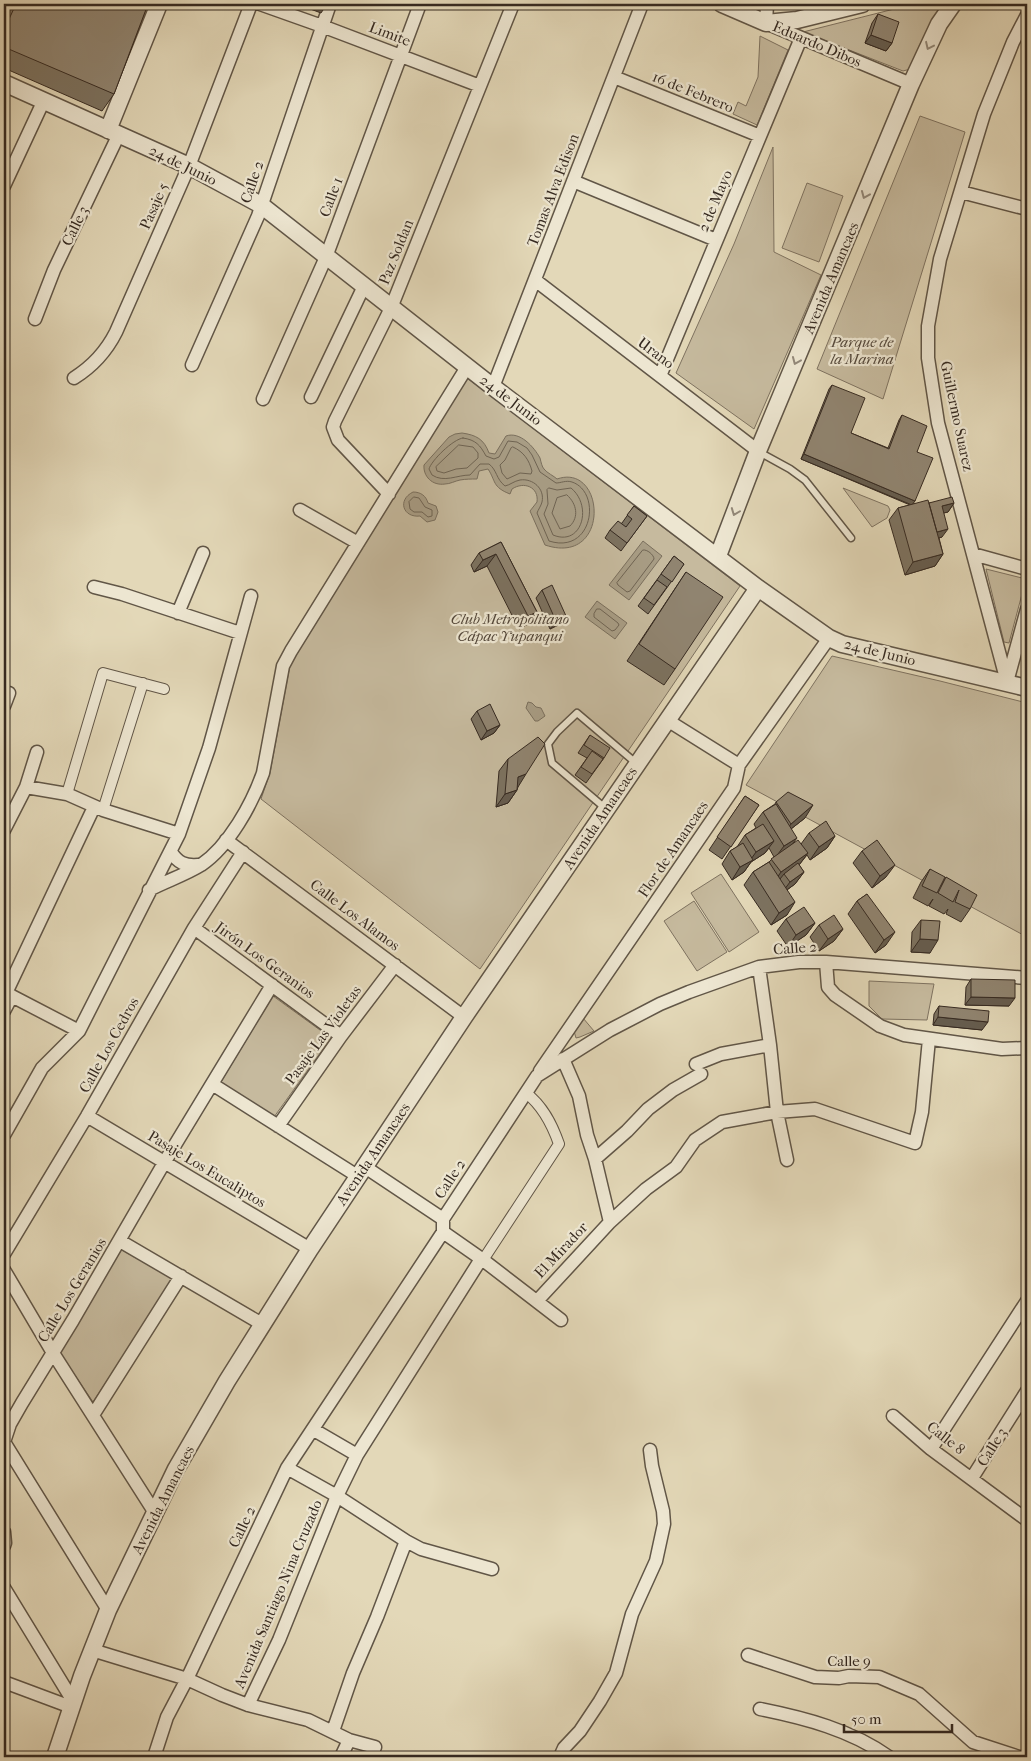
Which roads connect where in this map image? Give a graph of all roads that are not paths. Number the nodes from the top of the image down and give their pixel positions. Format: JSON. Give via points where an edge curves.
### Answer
{"nodes":[{"id":1,"x":159,"y":4,"type":"edge"},
{"id":2,"x":251,"y":4,"type":"edge"},
{"id":3,"x":260,"y":4,"type":"edge"},
{"id":4,"x":330,"y":4,"type":"edge"},
{"id":5,"x":420,"y":4,"type":"edge"},
{"id":6,"x":513,"y":4,"type":"edge"},
{"id":7,"x":642,"y":4,"type":"edge"},
{"id":8,"x":722,"y":4,"type":"edge"},
{"id":9,"x":767,"y":4,"type":"edge"},
{"id":10,"x":862,"y":4,"type":"edge"},
{"id":11,"x":953,"y":4,"type":"edge"},
{"id":12,"x":1027,"y":15,"type":"edge"},
{"id":13,"x":766,"y":23,"type":"junction"},
{"id":14,"x":322,"y":26,"type":"junction"},
{"id":15,"x":801,"y":38,"type":"junction"},
{"id":16,"x":401,"y":55,"type":"junction"},
{"id":17,"x":614,"y":78,"type":"junction"},
{"id":18,"x":4,"y":83,"type":"edge"},
{"id":19,"x":911,"y":84,"type":"junction"},
{"id":20,"x":480,"y":86,"type":"junction"},
{"id":21,"x":44,"y":100,"type":"junction"},
{"id":22,"x":113,"y":132,"type":"junction"},
{"id":23,"x":760,"y":136,"type":"junction"},
{"id":24,"x":189,"y":166,"type":"junction"},
{"id":25,"x":573,"y":181,"type":"junction"},
{"id":26,"x":4,"y":186,"type":"edge"},
{"id":27,"x":961,"y":192,"type":"junction"},
{"id":28,"x":261,"y":205,"type":"junction"},
{"id":29,"x":1027,"y":209,"type":"edge"},
{"id":30,"x":716,"y":240,"type":"junction"},
{"id":31,"x":326,"y":257,"type":"junction"},
{"id":32,"x":535,"y":280,"type":"junction"},
{"id":33,"x":364,"y":286,"type":"junction"},
{"id":34,"x":392,"y":308,"type":"junction"},
{"id":35,"x":35,"y":319,"type":"dead end"},
{"id":36,"x":192,"y":365,"type":"dead end"},
{"id":37,"x":467,"y":367,"type":"junction"},
{"id":38,"x":660,"y":376,"type":"junction"},
{"id":39,"x":74,"y":378,"type":"dead end"},
{"id":40,"x":493,"y":387,"type":"junction"},
{"id":41,"x":311,"y":397,"type":"dead end"},
{"id":42,"x":262,"y":399,"type":"dead end"},
{"id":43,"x":758,"y":451,"type":"junction"},
{"id":44,"x":389,"y":494,"type":"junction"},
{"id":45,"x":300,"y":510,"type":"dead end"},
{"id":46,"x":851,"y":538,"type":"dead end"},
{"id":47,"x":358,"y":543,"type":"junction"},
{"id":48,"x":203,"y":553,"type":"dead end"},
{"id":49,"x":973,"y":554,"type":"junction"},
{"id":50,"x":718,"y":556,"type":"junction"},
{"id":51,"x":1027,"y":569,"type":"edge"},
{"id":52,"x":94,"y":587,"type":"dead end"},
{"id":53,"x":758,"y":588,"type":"junction"},
{"id":54,"x":251,"y":596,"type":"dead end"},
{"id":55,"x":1027,"y":609,"type":"edge"},
{"id":56,"x":178,"y":613,"type":"junction"},
{"id":57,"x":240,"y":633,"type":"junction"},
{"id":58,"x":830,"y":638,"type":"junction"},
{"id":59,"x":1007,"y":682,"type":"junction"},
{"id":60,"x":143,"y":683,"type":"junction"},
{"id":61,"x":1027,"y":688,"type":"edge"},
{"id":62,"x":164,"y":689,"type":"dead end"},
{"id":63,"x":9,"y":693,"type":"dead end"},
{"id":64,"x":4,"y":706,"type":"edge"},
{"id":65,"x":667,"y":720,"type":"junction"},
{"id":66,"x":37,"y":752,"type":"dead end"},
{"id":67,"x":637,"y":764,"type":"junction"},
{"id":68,"x":739,"y":765,"type":"junction"},
{"id":69,"x":26,"y":787,"type":"junction"},
{"id":70,"x":67,"y":794,"type":"junction"},
{"id":71,"x":99,"y":808,"type":"junction"},
{"id":72,"x":606,"y":809,"type":"junction"},
{"id":73,"x":4,"y":830,"type":"edge"},
{"id":74,"x":179,"y":834,"type":"junction"},
{"id":75,"x":226,"y":840,"type":"junction"},
{"id":76,"x":171,"y":852,"type":"junction"},
{"id":77,"x":243,"y":852,"type":"junction"},
{"id":78,"x":201,"y":865,"type":"junction"},
{"id":79,"x":149,"y":890,"type":"junction"},
{"id":80,"x":194,"y":928,"type":"junction"},
{"id":81,"x":826,"y":962,"type":"junction"},
{"id":82,"x":395,"y":965,"type":"junction"},
{"id":83,"x":759,"y":967,"type":"junction"},
{"id":84,"x":1027,"y":978,"type":"edge"},
{"id":85,"x":272,"y":985,"type":"junction"},
{"id":86,"x":7,"y":994,"type":"edge"},
{"id":87,"x":4,"y":1011,"type":"edge"},
{"id":88,"x":464,"y":1017,"type":"junction"},
{"id":89,"x":78,"y":1032,"type":"junction"},
{"id":90,"x":341,"y":1036,"type":"junction"},
{"id":91,"x":929,"y":1040,"type":"junction"},
{"id":92,"x":770,"y":1046,"type":"junction"},
{"id":93,"x":1027,"y":1048,"type":"edge"},
{"id":94,"x":563,"y":1059,"type":"junction"},
{"id":95,"x":537,"y":1076,"type":"junction"},
{"id":96,"x":212,"y":1084,"type":"junction"},
{"id":97,"x":526,"y":1093,"type":"junction"},
{"id":98,"x":777,"y":1112,"type":"junction"},
{"id":99,"x":87,"y":1116,"type":"junction"},
{"id":100,"x":278,"y":1126,"type":"junction"},
{"id":101,"x":4,"y":1135,"type":"edge"},
{"id":102,"x":595,"y":1159,"type":"junction"},
{"id":103,"x":787,"y":1160,"type":"dead end"},
{"id":104,"x":164,"y":1163,"type":"junction"},
{"id":105,"x":362,"y":1172,"type":"junction"},
{"id":106,"x":443,"y":1219,"type":"junction"},
{"id":107,"x":610,"y":1222,"type":"junction"},
{"id":108,"x":443,"y":1232,"type":"junction"},
{"id":109,"x":120,"y":1241,"type":"junction"},
{"id":110,"x":310,"y":1249,"type":"junction"},
{"id":111,"x":4,"y":1254,"type":"edge"},
{"id":112,"x":482,"y":1259,"type":"junction"},
{"id":113,"x":4,"y":1270,"type":"edge"},
{"id":114,"x":181,"y":1276,"type":"junction"},
{"id":115,"x":537,"y":1301,"type":"junction"},
{"id":116,"x":1027,"y":1301,"type":"edge"},
{"id":117,"x":561,"y":1320,"type":"dead end"},
{"id":118,"x":262,"y":1324,"type":"junction"},
{"id":119,"x":53,"y":1353,"type":"junction"},
{"id":120,"x":1027,"y":1391,"type":"edge"},
{"id":121,"x":93,"y":1415,"type":"junction"},
{"id":122,"x":893,"y":1416,"type":"dead end"},
{"id":123,"x":314,"y":1430,"type":"junction"},
{"id":124,"x":931,"y":1449,"type":"junction"},
{"id":125,"x":650,"y":1450,"type":"dead end"},
{"id":126,"x":357,"y":1455,"type":"junction"},
{"id":127,"x":287,"y":1468,"type":"junction"},
{"id":128,"x":972,"y":1478,"type":"junction"},
{"id":129,"x":337,"y":1496,"type":"junction"},
{"id":130,"x":155,"y":1513,"type":"junction"},
{"id":131,"x":1027,"y":1520,"type":"edge"},
{"id":132,"x":4,"y":1532,"type":"edge"},
{"id":133,"x":406,"y":1541,"type":"junction"},
{"id":134,"x":4,"y":1546,"type":"edge"},
{"id":135,"x":492,"y":1569,"type":"dead end"},
{"id":136,"x":4,"y":1588,"type":"edge"},
{"id":137,"x":108,"y":1610,"type":"junction"},
{"id":138,"x":92,"y":1650,"type":"junction"},
{"id":139,"x":748,"y":1655,"type":"dead end"},
{"id":140,"x":187,"y":1679,"type":"junction"},
{"id":141,"x":4,"y":1682,"type":"edge"},
{"id":142,"x":72,"y":1704,"type":"junction"},
{"id":143,"x":248,"y":1705,"type":"junction"},
{"id":144,"x":760,"y":1709,"type":"dead end"},
{"id":145,"x":333,"y":1731,"type":"junction"},
{"id":146,"x":349,"y":1740,"type":"junction"},
{"id":147,"x":55,"y":1757,"type":"edge"},
{"id":148,"x":154,"y":1757,"type":"edge"},
{"id":149,"x":341,"y":1757,"type":"edge"},
{"id":150,"x":371,"y":1757,"type":"edge"},
{"id":151,"x":560,"y":1757,"type":"edge"},
{"id":152,"x":889,"y":1757,"type":"edge"},
{"id":153,"x":1019,"y":1757,"type":"edge"}],
"edges":[{"from":1,"to":22,"type":"street","name":"Calle 3"},
{"from":2,"to":24,"type":"street","name":"Pasaje 5"},
{"from":3,"to":14,"type":"street","name":"Limite"},
{"from":4,"to":14,"type":"street","name":"Calle 2"},
{"from":5,"to":16,"type":"street","name":"Calle 1"},
{"from":6,"to":20,"type":"street","name":"Paz Soldan"},
{"from":7,"to":17,"type":"street","name":"Tomas Alva Edison"},
{"from":8,"to":13,"type":"street","name":"Eduardo Dibos"},
{"from":9,"to":13,"type":"street"},
{"from":10,"to":13,"type":"street","via":[[797,20]]},
{"from":11,"to":19,"type":"street","name":"Avenida Amancaes","one_way":true,"via":[[939,24]]},
{"from":12,"to":27,"type":"street","name":"Guillermo Suarez","via":[[984,114]]},
{"from":13,"to":15,"type":"street","name":"Eduardo Dibos"},
{"from":14,"to":16,"type":"street","name":"Limite"},
{"from":14,"to":28,"type":"street","name":"Calle 2"},
{"from":15,"to":19,"type":"street","name":"Eduardo Dibos"},
{"from":15,"to":23,"type":"street","name":"2 de Mayo"},
{"from":16,"to":20,"type":"street","name":"Limite"},
{"from":16,"to":31,"type":"street","name":"Calle 1"},
{"from":17,"to":23,"type":"street","name":"16 de Febrero"},
{"from":17,"to":25,"type":"street","name":"Tomas Alva Edison"},
{"from":18,"to":21,"type":"street","name":"24 de Junio"},
{"from":19,"to":43,"type":"street","name":"Avenida Amancaes","one_way":true},
{"from":20,"to":34,"type":"street","name":"Paz Soldan"},
{"from":21,"to":22,"type":"street","name":"24 de Junio"},
{"from":21,"to":26,"type":"street"},
{"from":22,"to":24,"type":"street","name":"24 de Junio"},
{"from":22,"to":35,"type":"street","name":"Calle 3"},
{"from":23,"to":30,"type":"street","name":"2 de Mayo"},
{"from":24,"to":28,"type":"street","name":"24 de Junio"},
{"from":24,"to":39,"type":"street","name":"Pasaje 5","via":[[108,348],[90,368]]},
{"from":25,"to":30,"type":"street"},
{"from":25,"to":32,"type":"street","name":"Tomas Alva Edison"},
{"from":27,"to":29,"type":"street"},
{"from":27,"to":49,"type":"street","name":"Guillermo Suarez","via":[[940,259],[928,326],[928,358],[938,422]]},
{"from":28,"to":31,"type":"street","name":"24 de Junio"},
{"from":28,"to":36,"type":"street","name":"Calle 2"},
{"from":30,"to":38,"type":"street","name":"2 de Mayo"},
{"from":31,"to":33,"type":"street","name":"24 de Junio"},
{"from":31,"to":42,"type":"street","name":"Calle 1"},
{"from":32,"to":38,"type":"street","name":"Urano"},
{"from":32,"to":40,"type":"street","name":"Tomas Alva Edison"},
{"from":33,"to":34,"type":"street","name":"24 de Junio"},
{"from":33,"to":41,"type":"street"},
{"from":34,"to":37,"type":"street","name":"24 de Junio"},
{"from":34,"to":44,"type":"street","name":"Paz Soldan","via":[[334,427],[338,440]]},
{"from":37,"to":40,"type":"street","name":"24 de Junio"},
{"from":37,"to":44,"type":"street"},
{"from":38,"to":43,"type":"street","name":"Urano"},
{"from":40,"to":50,"type":"street","name":"24 de Junio"},
{"from":43,"to":46,"type":"lane","via":[[805,480]]},
{"from":43,"to":50,"type":"street","name":"Avenida Amancaes","one_way":true},
{"from":44,"to":47,"type":"street"},
{"from":45,"to":47,"type":"street"},
{"from":47,"to":75,"type":"street","via":[[283,666],[263,773]]},
{"from":48,"to":56,"type":"street"},
{"from":49,"to":51,"type":"street"},
{"from":49,"to":59,"type":"street","name":"Guillermo Suarez"},
{"from":50,"to":53,"type":"street","name":"24 de Junio"},
{"from":52,"to":56,"type":"street"},
{"from":53,"to":58,"type":"street","name":"24 de Junio"},
{"from":53,"to":65,"type":"street","name":"Avenida Amancaes"},
{"from":54,"to":57,"type":"street"},
{"from":55,"to":59,"type":"street"},
{"from":56,"to":57,"type":"street"},
{"from":57,"to":74,"type":"street","via":[[209,748]]},
{"from":58,"to":59,"type":"street","name":"24 de Junio","via":[[842,644]]},
{"from":58,"to":68,"type":"street","name":"Flor de Amancaes"},
{"from":59,"to":61,"type":"street","name":"24 de Junio"},
{"from":60,"to":62,"type":"street"},
{"from":60,"to":70,"type":"street","via":[[103,673]]},
{"from":60,"to":71,"type":"street"},
{"from":63,"to":64,"type":"street"},
{"from":65,"to":67,"type":"street","name":"Avenida Amancaes"},
{"from":65,"to":68,"type":"street"},
{"from":66,"to":69,"type":"street"},
{"from":67,"to":72,"type":"street","name":"Avenida Amancaes"},
{"from":67,"to":72,"type":"lane","via":[[577,713],[548,744],[552,763]]},
{"from":68,"to":95,"type":"street","name":"Flor de Amancaes","via":[[734,788]]},
{"from":69,"to":70,"type":"street"},
{"from":69,"to":73,"type":"street"},
{"from":70,"to":71,"type":"street"},
{"from":71,"to":74,"type":"street"},
{"from":71,"to":86,"type":"street"},
{"from":72,"to":88,"type":"street","name":"Avenida Amancaes"},
{"from":74,"to":76,"type":"street"},
{"from":75,"to":77,"type":"street","name":"Calle Los Alamos"},
{"from":75,"to":78,"type":"street"},
{"from":76,"to":78,"type":"street","via":[[182,864]]},
{"from":76,"to":79,"type":"street"},
{"from":77,"to":80,"type":"street","name":"Calle Los Cedros"},
{"from":77,"to":82,"type":"street","name":"Calle Los Alamos"},
{"from":78,"to":79,"type":"street"},
{"from":79,"to":89,"type":"street"},
{"from":80,"to":85,"type":"street","name":"Jirón Los Geranios"},
{"from":80,"to":99,"type":"street","name":"Calle Los Cedros"},
{"from":81,"to":83,"type":"street","name":"Calle 2"},
{"from":81,"to":84,"type":"street","name":"Calle 2"},
{"from":81,"to":91,"type":"street","via":[[828,987],[835,995],[880,1026],[904,1036]]},
{"from":82,"to":88,"type":"street","name":"Calle Los Alamos"},
{"from":82,"to":90,"type":"street","name":"Pasaje Las Violetas"},
{"from":83,"to":92,"type":"street"},
{"from":83,"to":94,"type":"street","name":"Calle 2","via":[[660,1004]]},
{"from":85,"to":90,"type":"street","name":"Jirón Los Geranios"},
{"from":85,"to":96,"type":"street","name":"Calle Los Geranios"},
{"from":86,"to":87,"type":"street"},
{"from":86,"to":89,"type":"street"},
{"from":88,"to":105,"type":"street","name":"Avenida Amancaes"},
{"from":89,"to":101,"type":"street","via":[[42,1068]]},
{"from":90,"to":100,"type":"street","name":"Pasaje Las Violetas"},
{"from":91,"to":93,"type":"street"},
{"from":91,"to":98,"type":"street","name":"El Mirador","via":[[922,1112],[915,1143],[815,1109]]},
{"from":92,"to":98,"type":"street"},
{"from":92,"to":102,"type":"street","via":[[721,1054],[648,1109]]},
{"from":94,"to":95,"type":"street","name":"Calle 2"},
{"from":94,"to":102,"type":"street","via":[[579,1096]]},
{"from":95,"to":97,"type":"street","name":"Calle 2"},
{"from":96,"to":100,"type":"street"},
{"from":96,"to":104,"type":"street","name":"Calle Los Geranios"},
{"from":97,"to":106,"type":"street","name":"Calle 2"},
{"from":97,"to":112,"type":"street","via":[[552,1124],[559,1144]]},
{"from":98,"to":103,"type":"street"},
{"from":98,"to":107,"type":"street","name":"El Mirador","via":[[722,1122],[706,1132],[695,1140],[676,1167]]},
{"from":99,"to":104,"type":"street","name":"Pasaje Los Eucaliptos"},
{"from":99,"to":111,"type":"street","name":"Calle Los Cedros"},
{"from":100,"to":105,"type":"street"},
{"from":102,"to":107,"type":"street"},
{"from":104,"to":109,"type":"street","name":"Calle Los Geranios"},
{"from":104,"to":110,"type":"street","name":"Pasaje Los Eucaliptos"},
{"from":105,"to":106,"type":"street"},
{"from":105,"to":110,"type":"street","name":"Avenida Amancaes"},
{"from":106,"to":108,"type":"street","name":"Calle 2"},
{"from":107,"to":115,"type":"street","name":"El Mirador"},
{"from":108,"to":112,"type":"street"},
{"from":108,"to":123,"type":"street","name":"Calle 2"},
{"from":109,"to":114,"type":"street"},
{"from":109,"to":119,"type":"street","name":"Calle Los Geranios"},
{"from":110,"to":118,"type":"street","name":"Avenida Amancaes"},
{"from":112,"to":115,"type":"street"},
{"from":112,"to":126,"type":"street","name":"Avenida Santiago Nina Cruzado"},
{"from":113,"to":119,"type":"street"},
{"from":114,"to":118,"type":"street"},
{"from":114,"to":121,"type":"street"},
{"from":115,"to":117,"type":"street"},
{"from":116,"to":124,"type":"street"},
{"from":118,"to":130,"type":"street","name":"Avenida Amancaes","via":[[176,1469]]},
{"from":119,"to":121,"type":"street"},
{"from":119,"to":137,"type":"street","name":"Calle Los Geranios","via":[[10,1424],[4,1442]]},
{"from":120,"to":128,"type":"street","name":"Calle 3"},
{"from":121,"to":130,"type":"street"},
{"from":122,"to":124,"type":"street","name":"Calle 8"},
{"from":123,"to":126,"type":"street"},
{"from":123,"to":127,"type":"street","name":"Calle 2"},
{"from":124,"to":128,"type":"street","name":"Calle 8"},
{"from":125,"to":151,"type":"street","via":[[664,1524],[656,1561],[632,1614],[616,1673]]},
{"from":126,"to":129,"type":"street","name":"Avenida Santiago Nina Cruzado"},
{"from":127,"to":129,"type":"street"},
{"from":127,"to":140,"type":"street","name":"Calle 2"},
{"from":128,"to":131,"type":"street","name":"Calle 8"},
{"from":129,"to":133,"type":"street"},
{"from":129,"to":143,"type":"street","name":"Avenida Santiago Nina Cruzado","via":[[279,1640]]},
{"from":130,"to":137,"type":"street","name":"Avenida Amancaes"},
{"from":132,"to":134,"type":"street"},
{"from":133,"to":135,"type":"street","via":[[421,1549]]},
{"from":133,"to":145,"type":"street"},
{"from":136,"to":142,"type":"street"},
{"from":137,"to":138,"type":"street","name":"Avenida Amancaes"},
{"from":138,"to":140,"type":"street"},
{"from":138,"to":142,"type":"street","name":"Avenida Amancaes"},
{"from":139,"to":153,"type":"street","name":"Calle 9","via":[[815,1677],[879,1677],[919,1694],[973,1742]]},
{"from":140,"to":143,"type":"street"},
{"from":140,"to":148,"type":"street","name":"Calle 2","via":[[167,1717]]},
{"from":141,"to":142,"type":"street"},
{"from":142,"to":147,"type":"street","name":"Avenida Amancaes"},
{"from":143,"to":145,"type":"street","via":[[308,1720]]},
{"from":144,"to":152,"type":"street","via":[[805,1718],[848,1734]]},
{"from":145,"to":146,"type":"street"},
{"from":146,"to":149,"type":"street"},
{"from":146,"to":150,"type":"street","via":[[375,1747]]}]}
